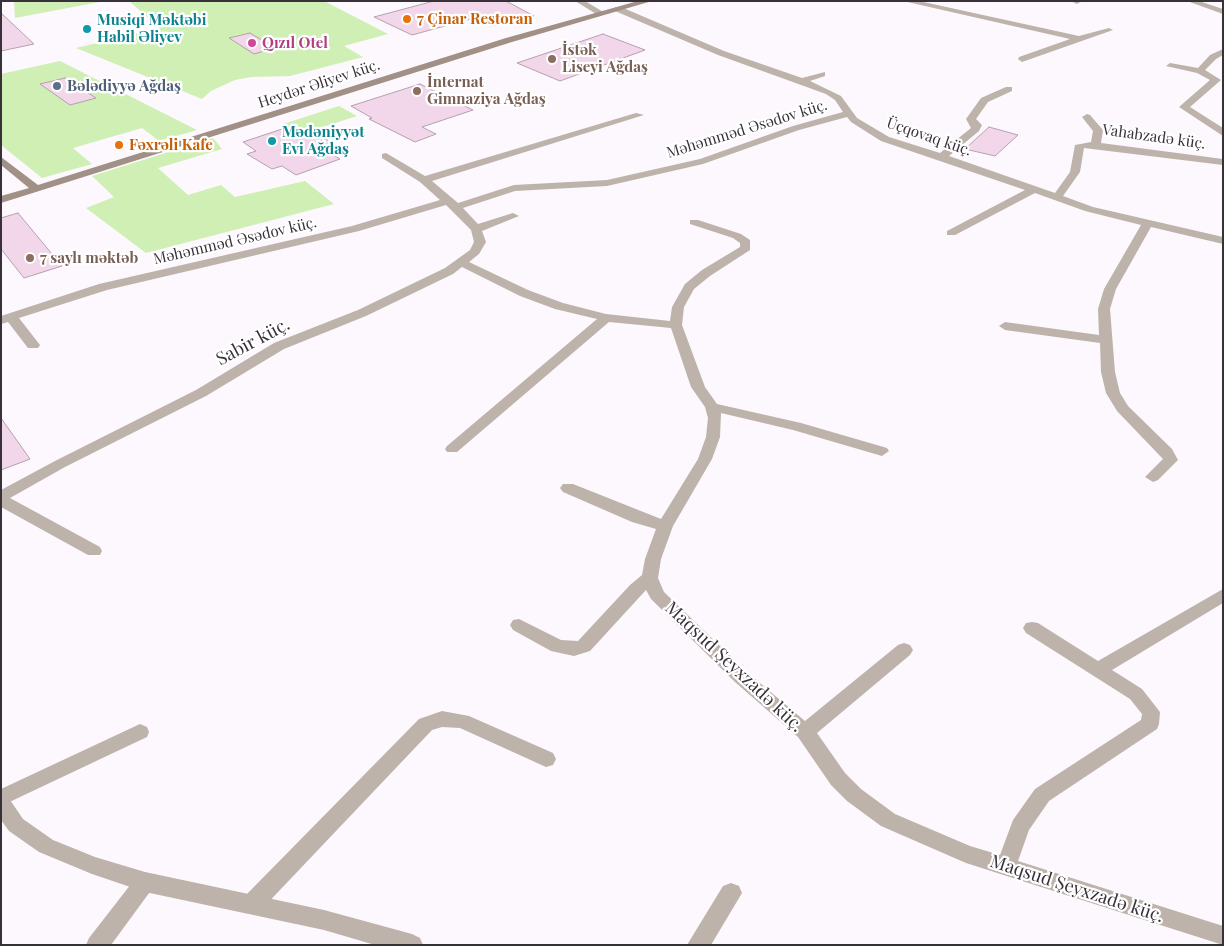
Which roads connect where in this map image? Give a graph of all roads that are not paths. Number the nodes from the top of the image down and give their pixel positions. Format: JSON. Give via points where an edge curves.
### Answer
{"nodes":[{"id":1,"x":579,"y":1,"type":"edge"},
{"id":2,"x":648,"y":1,"type":"edge"},
{"id":3,"x":907,"y":1,"type":"edge"},
{"id":4,"x":1191,"y":1,"type":"edge"},
{"id":5,"x":618,"y":9,"type":"junction"},
{"id":6,"x":1223,"y":12,"type":"edge"},
{"id":7,"x":601,"y":14,"type":"junction"},
{"id":8,"x":1109,"y":30,"type":"dead end"},
{"id":9,"x":1079,"y":39,"type":"junction"},
{"id":10,"x":1223,"y":52,"type":"edge"},
{"id":11,"x":1022,"y":59,"type":"dead end"},
{"id":12,"x":1170,"y":66,"type":"dead end"},
{"id":13,"x":1200,"y":70,"type":"junction"},
{"id":14,"x":822,"y":74,"type":"dead end"},
{"id":15,"x":802,"y":81,"type":"junction"},
{"id":16,"x":1219,"y":81,"type":"edge"},
{"id":17,"x":1009,"y":89,"type":"dead end"},
{"id":18,"x":849,"y":113,"type":"junction"},
{"id":19,"x":639,"y":114,"type":"dead end"},
{"id":20,"x":1087,"y":117,"type":"dead end"},
{"id":21,"x":1223,"y":133,"type":"edge"},
{"id":22,"x":1095,"y":145,"type":"junction"},
{"id":23,"x":386,"y":156,"type":"dead end"},
{"id":24,"x":942,"y":156,"type":"junction"},
{"id":25,"x":1,"y":160,"type":"edge"},
{"id":26,"x":1223,"y":162,"type":"edge"},
{"id":27,"x":424,"y":180,"type":"junction"},
{"id":28,"x":37,"y":189,"type":"junction"},
{"id":29,"x":1033,"y":190,"type":"junction"},
{"id":30,"x":1056,"y":198,"type":"junction"},
{"id":31,"x":1,"y":200,"type":"edge"},
{"id":32,"x":452,"y":204,"type":"junction"},
{"id":33,"x":513,"y":216,"type":"dead end"},
{"id":34,"x":694,"y":222,"type":"dead end"},
{"id":35,"x":1146,"y":224,"type":"junction"},
{"id":36,"x":476,"y":229,"type":"junction"},
{"id":37,"x":951,"y":234,"type":"dead end"},
{"id":38,"x":1223,"y":242,"type":"edge"},
{"id":39,"x":461,"y":262,"type":"junction"},
{"id":40,"x":606,"y":318,"type":"junction"},
{"id":41,"x":6,"y":319,"type":"edge"},
{"id":42,"x":676,"y":325,"type":"junction"},
{"id":43,"x":1005,"y":326,"type":"dead end"},
{"id":44,"x":1106,"y":340,"type":"junction"},
{"id":45,"x":33,"y":345,"type":"dead end"},
{"id":46,"x":712,"y":407,"type":"junction"},
{"id":47,"x":452,"y":449,"type":"dead end"},
{"id":48,"x":882,"y":451,"type":"dead end"},
{"id":49,"x":1153,"y":477,"type":"dead end"},
{"id":50,"x":568,"y":488,"type":"dead end"},
{"id":51,"x":1,"y":499,"type":"edge"},
{"id":52,"x":665,"y":526,"type":"junction"},
{"id":53,"x":94,"y":551,"type":"dead end"},
{"id":54,"x":650,"y":578,"type":"junction"},
{"id":55,"x":1223,"y":595,"type":"edge"},
{"id":56,"x":519,"y":625,"type":"dead end"},
{"id":57,"x":1032,"y":628,"type":"dead end"},
{"id":58,"x":904,"y":650,"type":"dead end"},
{"id":59,"x":1098,"y":670,"type":"junction"},
{"id":60,"x":140,"y":732,"type":"dead end"},
{"id":61,"x":805,"y":732,"type":"junction"},
{"id":62,"x":546,"y":759,"type":"dead end"},
{"id":63,"x":1,"y":798,"type":"edge"},
{"id":64,"x":1,"y":803,"type":"edge"},
{"id":65,"x":1006,"y":866,"type":"junction"},
{"id":66,"x":145,"y":882,"type":"junction"},
{"id":67,"x":731,"y":893,"type":"dead end"},
{"id":68,"x":252,"y":904,"type":"junction"},
{"id":69,"x":1223,"y":936,"type":"edge"},
{"id":70,"x":97,"y":945,"type":"edge"},
{"id":71,"x":412,"y":945,"type":"edge"},
{"id":72,"x":698,"y":945,"type":"edge"}],
"edges":[{"from":1,"to":7,"type":"street"},
{"from":2,"to":5,"type":"main road","name":"Heydər Əliyev küç."},
{"from":3,"to":9,"type":"street"},
{"from":4,"to":6,"type":"street"},
{"from":5,"to":7,"type":"main road","name":"Heydər Əliyev küç."},
{"from":5,"to":15,"type":"street","name":"Üçqovaq küç.","via":[[721,53]]},
{"from":7,"to":28,"type":"main road","name":"Heydər Əliyev küç."},
{"from":8,"to":9,"type":"street"},
{"from":9,"to":11,"type":"street"},
{"from":10,"to":13,"type":"street","via":[[1212,57]]},
{"from":12,"to":13,"type":"street"},
{"from":13,"to":16,"type":"street","name":"Vahabzadə küç."},
{"from":14,"to":15,"type":"street"},
{"from":15,"to":18,"type":"street","name":"Üçqovaq küç.","via":[[838,98]]},
{"from":16,"to":21,"type":"street","name":"Vahabzadə küç.","via":[[1184,107]]},
{"from":17,"to":24,"type":"street","via":[[984,100],[971,119],[977,125],[976,129]]},
{"from":18,"to":24,"type":"street","name":"Üçqovaq küç.","via":[[863,128],[885,139]]},
{"from":18,"to":32,"type":"street","name":"Məhəmməd Əsədov küç.","via":[[686,166],[607,183],[514,188]]},
{"from":19,"to":27,"type":"street"},
{"from":20,"to":22,"type":"street","via":[[1098,130]]},
{"from":22,"to":26,"type":"street","name":"Vahabzadə küç."},
{"from":22,"to":30,"type":"street","name":"Vahabzadə küç.","via":[[1079,147],[1075,172]]},
{"from":23,"to":27,"type":"street"},
{"from":24,"to":29,"type":"street","name":"Üçqovaq küç."},
{"from":25,"to":28,"type":"main road"},
{"from":27,"to":32,"type":"street"},
{"from":28,"to":31,"type":"main road","name":"Heydər Əliyev küç."},
{"from":29,"to":30,"type":"street","name":"Üçqovaq küç."},
{"from":29,"to":37,"type":"street"},
{"from":30,"to":35,"type":"street","name":"Üçqovaq küç."},
{"from":32,"to":36,"type":"street"},
{"from":32,"to":41,"type":"street","name":"Məhəmməd Əsədov küç.","via":[[104,287]]},
{"from":33,"to":36,"type":"street"},
{"from":34,"to":42,"type":"street","via":[[737,236],[746,242],[746,248],[689,287],[678,307]]},
{"from":35,"to":38,"type":"street","name":"Üçqovaq küç."},
{"from":35,"to":44,"type":"street","via":[[1110,289],[1104,309]]},
{"from":36,"to":39,"type":"street","name":"Sabir küç.","via":[[480,242],[476,252]]},
{"from":39,"to":40,"type":"street","via":[[524,293]]},
{"from":39,"to":51,"type":"street","name":"Sabir küç.","via":[[412,290],[280,346]]},
{"from":40,"to":42,"type":"street"},
{"from":40,"to":47,"type":"street"},
{"from":41,"to":45,"type":"street"},
{"from":42,"to":46,"type":"street","via":[[698,386]]},
{"from":43,"to":44,"type":"street"},
{"from":44,"to":49,"type":"street","via":[[1113,393],[1122,408],[1168,452],[1171,460]]},
{"from":46,"to":48,"type":"street","via":[[796,426]]},
{"from":46,"to":52,"type":"street","via":[[715,418],[713,437],[705,459]]},
{"from":50,"to":52,"type":"street"},
{"from":51,"to":53,"type":"street"},
{"from":52,"to":54,"type":"street"},
{"from":54,"to":56,"type":"street","via":[[584,646],[574,649],[557,646]]},
{"from":54,"to":61,"type":"street","name":"Maqsud Şeyxzadə küç.","via":[[657,594],[742,678]]},
{"from":55,"to":59,"type":"street"},
{"from":57,"to":59,"type":"street"},
{"from":58,"to":61,"type":"street"},
{"from":59,"to":65,"type":"street","via":[[1136,694],[1151,712],[1150,724],[1042,795],[1020,826]]},
{"from":60,"to":63,"type":"street"},
{"from":61,"to":65,"type":"street","name":"Maqsud Şeyxzadə küç.","via":[[838,779],[888,820],[966,854]]},
{"from":62,"to":68,"type":"street","via":[[462,721],[442,718],[426,724]]},
{"from":64,"to":66,"type":"street","via":[[16,825],[46,846]]},
{"from":65,"to":69,"type":"street","name":"Maqsud Şeyxzadə küç."},
{"from":66,"to":68,"type":"street"},
{"from":66,"to":70,"type":"street"},
{"from":67,"to":72,"type":"street"},
{"from":68,"to":71,"type":"street"}]}
